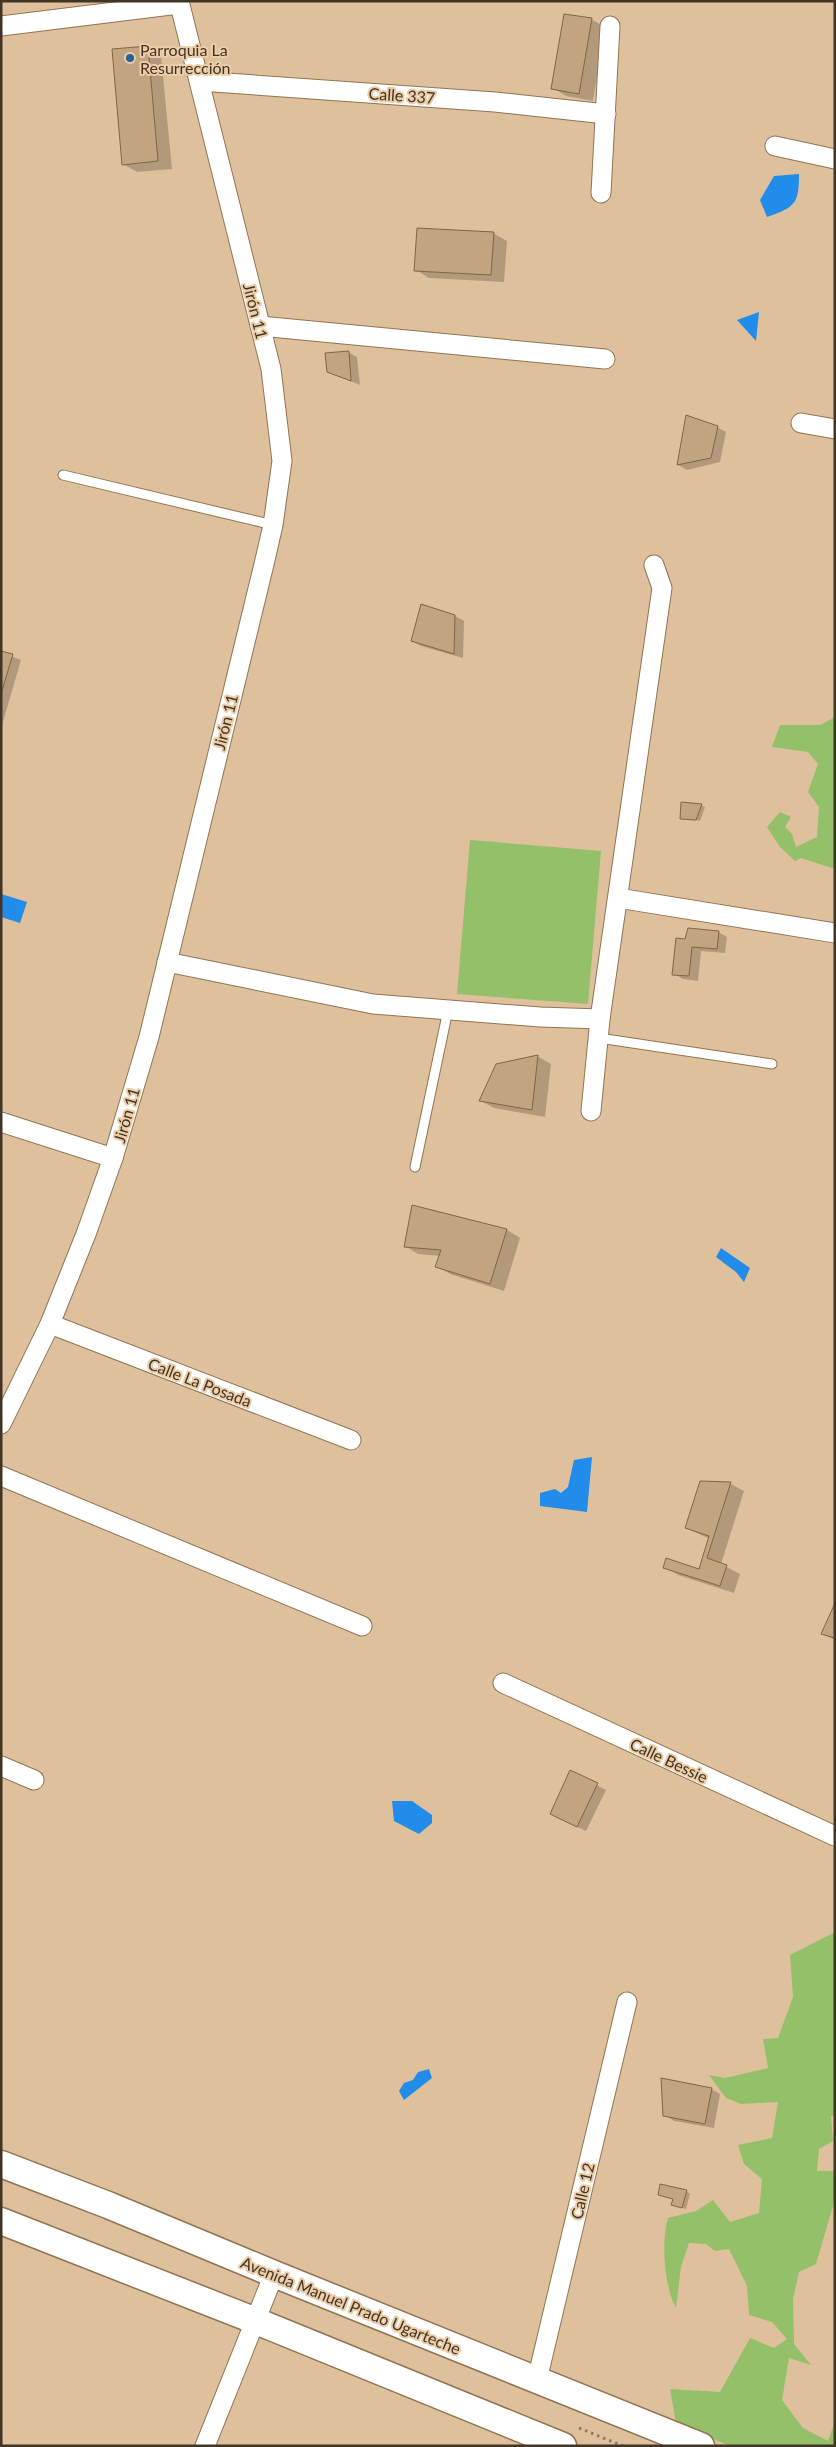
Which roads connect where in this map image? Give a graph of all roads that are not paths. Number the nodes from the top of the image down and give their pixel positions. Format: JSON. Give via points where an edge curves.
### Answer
{"nodes":[{"id":1,"x":179,"y":3,"type":"edge"},
{"id":2,"x":1,"y":26,"type":"edge"},
{"id":3,"x":610,"y":26,"type":"dead end"},
{"id":4,"x":199,"y":81,"type":"junction"},
{"id":5,"x":606,"y":114,"type":"junction"},
{"id":6,"x":775,"y":146,"type":"dead end"},
{"id":7,"x":835,"y":159,"type":"edge"},
{"id":8,"x":601,"y":193,"type":"dead end"},
{"id":9,"x":260,"y":326,"type":"junction"},
{"id":10,"x":605,"y":359,"type":"dead end"},
{"id":11,"x":801,"y":424,"type":"dead end"},
{"id":12,"x":835,"y":429,"type":"edge"},
{"id":13,"x":63,"y":475,"type":"dead end"},
{"id":14,"x":273,"y":525,"type":"junction"},
{"id":15,"x":654,"y":565,"type":"dead end"},
{"id":16,"x":618,"y":898,"type":"junction"},
{"id":17,"x":835,"y":933,"type":"edge"},
{"id":18,"x":167,"y":962,"type":"junction"},
{"id":19,"x":448,"y":1010,"type":"junction"},
{"id":20,"x":599,"y":1029,"type":"junction"},
{"id":21,"x":772,"y":1064,"type":"dead end"},
{"id":22,"x":591,"y":1111,"type":"dead end"},
{"id":23,"x":1,"y":1122,"type":"edge"},
{"id":24,"x":113,"y":1158,"type":"junction"},
{"id":25,"x":415,"y":1167,"type":"dead end"},
{"id":26,"x":50,"y":1324,"type":"junction"},
{"id":27,"x":1,"y":1424,"type":"edge"},
{"id":28,"x":351,"y":1440,"type":"dead end"},
{"id":29,"x":1,"y":1476,"type":"edge"},
{"id":30,"x":362,"y":1626,"type":"dead end"},
{"id":31,"x":503,"y":1683,"type":"dead end"},
{"id":32,"x":1,"y":1766,"type":"edge"},
{"id":33,"x":34,"y":1780,"type":"dead end"},
{"id":34,"x":835,"y":1836,"type":"edge"},
{"id":35,"x":627,"y":2002,"type":"dead end"},
{"id":36,"x":1,"y":2164,"type":"edge"},
{"id":37,"x":1,"y":2221,"type":"edge"},
{"id":38,"x":274,"y":2274,"type":"junction"},
{"id":39,"x":256,"y":2321,"type":"junction"},
{"id":40,"x":537,"y":2380,"type":"junction"},
{"id":41,"x":205,"y":2446,"type":"edge"},
{"id":42,"x":563,"y":2446,"type":"edge"},
{"id":43,"x":700,"y":2446,"type":"edge"}],
"edges":[{"from":1,"to":2,"type":"street"},
{"from":1,"to":4,"type":"street","name":"Jirón 11"},
{"from":3,"to":5,"type":"street"},
{"from":4,"to":5,"type":"street","name":"Calle 337","via":[[494,102]]},
{"from":4,"to":9,"type":"street","name":"Jirón 11"},
{"from":5,"to":8,"type":"street"},
{"from":6,"to":7,"type":"street"},
{"from":9,"to":10,"type":"street"},
{"from":9,"to":14,"type":"street","name":"Jirón 11","via":[[271,369],[282,460]]},
{"from":11,"to":12,"type":"street"},
{"from":13,"to":14,"type":"lane"},
{"from":14,"to":18,"type":"street","name":"Jirón 11"},
{"from":15,"to":16,"type":"street","via":[[662,588]]},
{"from":16,"to":17,"type":"street"},
{"from":16,"to":20,"type":"street"},
{"from":18,"to":19,"type":"street","via":[[373,1004]]},
{"from":18,"to":24,"type":"street","name":"Jirón 11","via":[[149,1037]]},
{"from":19,"to":20,"type":"street"},
{"from":19,"to":25,"type":"lane"},
{"from":20,"to":21,"type":"lane"},
{"from":20,"to":22,"type":"street"},
{"from":23,"to":24,"type":"street"},
{"from":24,"to":26,"type":"street","name":"Jirón 11"},
{"from":26,"to":27,"type":"street","name":"Jirón 11"},
{"from":26,"to":28,"type":"street","name":"Calle La Posada"},
{"from":29,"to":30,"type":"street"},
{"from":31,"to":34,"type":"street","name":"Calle Bessie"},
{"from":32,"to":33,"type":"street"},
{"from":35,"to":40,"type":"street","name":"Calle 12"},
{"from":36,"to":38,"type":"street","name":"Avenida Manuel Prado Ugarteche"},
{"from":37,"to":39,"type":"street"},
{"from":38,"to":39,"type":"street"},
{"from":38,"to":40,"type":"street","name":"Avenida Manuel Prado Ugarteche"},
{"from":39,"to":41,"type":"street"},
{"from":39,"to":42,"type":"street"},
{"from":40,"to":43,"type":"street","name":"Avenida Manuel Prado Ugarteche"}]}
